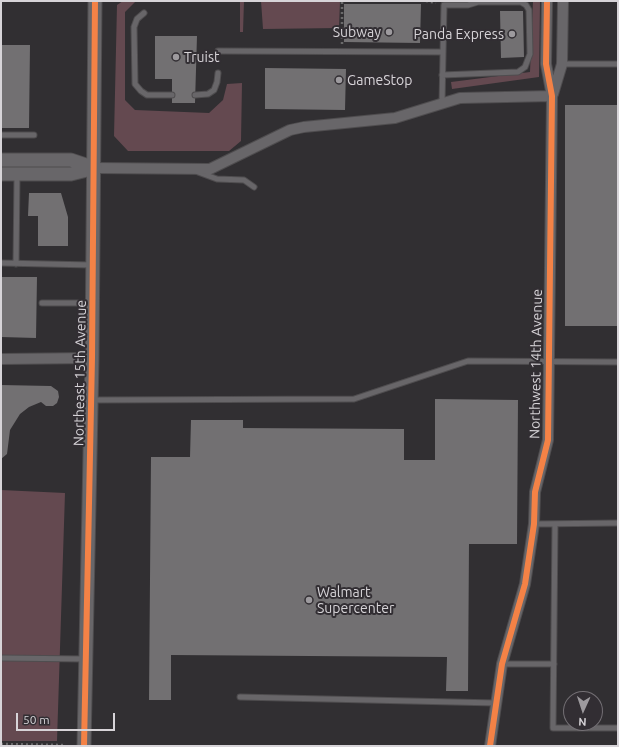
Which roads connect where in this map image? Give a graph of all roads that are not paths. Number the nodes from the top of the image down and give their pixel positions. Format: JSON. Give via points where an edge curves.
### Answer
{"nodes":[{"id":1,"x":95,"y":1,"type":"edge"},
{"id":2,"x":547,"y":1,"type":"edge"},
{"id":3,"x":563,"y":1,"type":"edge"},
{"id":4,"x":144,"y":13,"type":"dead end"},
{"id":5,"x":218,"y":51,"type":"dead end"},
{"id":6,"x":443,"y":52,"type":"junction"},
{"id":7,"x":562,"y":64,"type":"junction"},
{"id":8,"x":618,"y":64,"type":"edge"},
{"id":9,"x":218,"y":72,"type":"dead end"},
{"id":10,"x":442,"y":75,"type":"junction"},
{"id":11,"x":172,"y":95,"type":"dead end"},
{"id":12,"x":195,"y":95,"type":"dead end"},
{"id":13,"x":552,"y":96,"type":"junction"},
{"id":14,"x":442,"y":104,"type":"junction"},
{"id":15,"x":1,"y":135,"type":"edge"},
{"id":16,"x":34,"y":135,"type":"dead end"},
{"id":17,"x":1,"y":160,"type":"edge"},
{"id":18,"x":94,"y":168,"type":"junction"},
{"id":19,"x":191,"y":169,"type":"junction"},
{"id":20,"x":1,"y":174,"type":"edge"},
{"id":21,"x":17,"y":174,"type":"junction"},
{"id":22,"x":254,"y":187,"type":"dead end"},
{"id":23,"x":1,"y":263,"type":"edge"},
{"id":24,"x":16,"y":264,"type":"junction"},
{"id":25,"x":94,"y":265,"type":"junction"},
{"id":26,"x":42,"y":302,"type":"dead end"},
{"id":27,"x":93,"y":303,"type":"junction"},
{"id":28,"x":92,"y":358,"type":"junction"},
{"id":29,"x":1,"y":359,"type":"edge"},
{"id":30,"x":549,"y":362,"type":"junction"},
{"id":31,"x":618,"y":362,"type":"edge"},
{"id":32,"x":92,"y":400,"type":"junction"},
{"id":33,"x":618,"y":523,"type":"edge"},
{"id":34,"x":534,"y":524,"type":"junction"},
{"id":35,"x":555,"y":524,"type":"junction"},
{"id":36,"x":1,"y":658,"type":"edge"},
{"id":37,"x":86,"y":659,"type":"junction"},
{"id":38,"x":502,"y":664,"type":"junction"},
{"id":39,"x":554,"y":664,"type":"junction"},
{"id":40,"x":240,"y":698,"type":"dead end"},
{"id":41,"x":496,"y":703,"type":"junction"},
{"id":42,"x":618,"y":728,"type":"edge"},
{"id":43,"x":84,"y":746,"type":"edge"},
{"id":44,"x":490,"y":746,"type":"edge"}],
"edges":[{"from":1,"to":18,"type":"street","name":"Northeast 15th Avenue"},
{"from":2,"to":13,"type":"street","name":"Northwest 14th Avenue","via":[[546,64]]},
{"from":3,"to":7,"type":"street","name":"Northwest 14th Avenue"},
{"from":4,"to":11,"type":"lane","via":[[137,19],[134,27],[135,84],[147,95]]},
{"from":5,"to":6,"type":"lane"},
{"from":6,"to":10,"type":"lane"},
{"from":6,"to":10,"type":"lane","via":[[444,5],[521,2],[530,10],[530,54],[526,67],[518,72]]},
{"from":7,"to":8,"type":"lane"},
{"from":7,"to":13,"type":"street","name":"Northwest 14th Avenue"},
{"from":9,"to":12,"type":"lane","via":[[218,82],[214,90],[208,94]]},
{"from":10,"to":14,"type":"lane"},
{"from":13,"to":14,"type":"street","via":[[460,98]]},
{"from":13,"to":30,"type":"street","name":"Northwest 14th Avenue"},
{"from":14,"to":19,"type":"street","via":[[395,118],[290,130],[210,169]]},
{"from":15,"to":16,"type":"lane"},
{"from":17,"to":18,"type":"street","via":[[71,160]]},
{"from":18,"to":19,"type":"street"},
{"from":18,"to":21,"type":"street","via":[[71,174]]},
{"from":18,"to":25,"type":"street","name":"Northeast 15th Avenue"},
{"from":19,"to":22,"type":"lane","via":[[217,180],[244,180]]},
{"from":20,"to":21,"type":"street"},
{"from":21,"to":24,"type":"lane"},
{"from":23,"to":24,"type":"lane"},
{"from":24,"to":25,"type":"lane"},
{"from":25,"to":27,"type":"street","name":"Northeast 15th Avenue"},
{"from":26,"to":27,"type":"lane"},
{"from":27,"to":28,"type":"street","name":"Northeast 15th Avenue"},
{"from":28,"to":29,"type":"street"},
{"from":28,"to":32,"type":"street","name":"Northeast 15th Avenue"},
{"from":30,"to":31,"type":"lane"},
{"from":30,"to":32,"type":"lane","via":[[468,361],[354,399]]},
{"from":30,"to":34,"type":"street","name":"Northwest 14th Avenue","via":[[548,440],[535,492]]},
{"from":32,"to":37,"type":"street","name":"Northeast 15th Avenue"},
{"from":33,"to":35,"type":"lane"},
{"from":34,"to":35,"type":"lane"},
{"from":34,"to":38,"type":"street","name":"Northwest 14th Avenue","via":[[525,584]]},
{"from":35,"to":39,"type":"lane"},
{"from":36,"to":37,"type":"lane"},
{"from":37,"to":43,"type":"street","name":"Northeast 15th Avenue"},
{"from":38,"to":39,"type":"lane"},
{"from":38,"to":41,"type":"street","name":"Northwest 14th Avenue"},
{"from":39,"to":42,"type":"lane","via":[[553,728]]},
{"from":40,"to":41,"type":"lane"},
{"from":41,"to":44,"type":"street","name":"Northwest 14th Avenue"}]}
